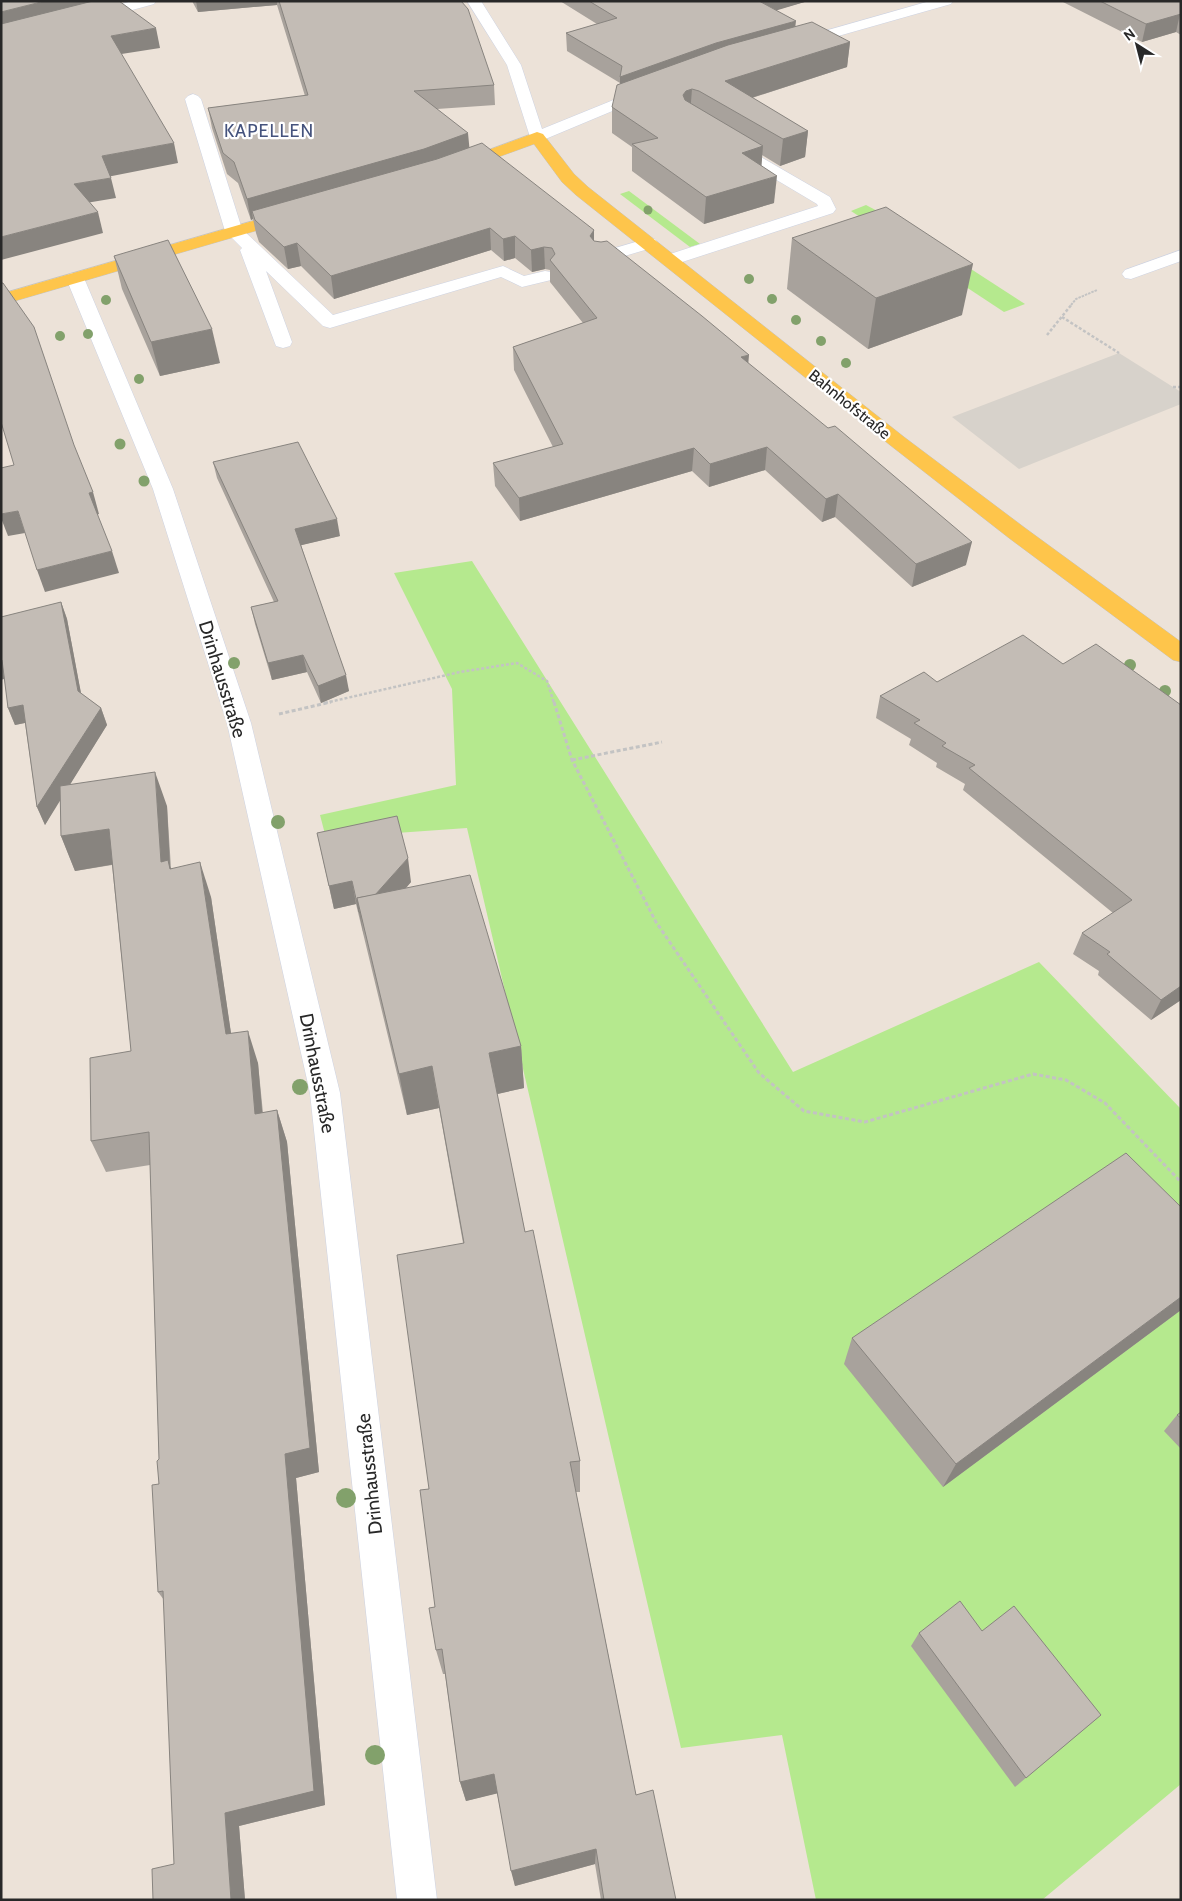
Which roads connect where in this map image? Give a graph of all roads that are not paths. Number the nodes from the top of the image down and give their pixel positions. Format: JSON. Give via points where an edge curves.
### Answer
{"nodes":[{"id":1,"x":474,"y":1,"type":"edge"},
{"id":2,"x":946,"y":1,"type":"edge"},
{"id":3,"x":149,"y":2,"type":"edge"},
{"id":4,"x":75,"y":21,"type":"edge"},
{"id":5,"x":784,"y":47,"type":"edge"},
{"id":6,"x":659,"y":87,"type":"edge"},
{"id":7,"x":193,"y":99,"type":"dead end"},
{"id":8,"x":537,"y":137,"type":"junction"},
{"id":9,"x":716,"y":137,"type":"edge"},
{"id":10,"x":440,"y":172,"type":"edge"},
{"id":11,"x":309,"y":210,"type":"edge"},
{"id":12,"x":234,"y":232,"type":"junction"},
{"id":13,"x":649,"y":243,"type":"junction"},
{"id":14,"x":247,"y":245,"type":"junction"},
{"id":15,"x":1181,"y":255,"type":"edge"},
{"id":16,"x":601,"y":258,"type":"edge"},
{"id":17,"x":670,"y":260,"type":"junction"},
{"id":18,"x":1131,"y":274,"type":"road end"},
{"id":19,"x":545,"y":276,"type":"dead end"},
{"id":20,"x":75,"y":278,"type":"junction"},
{"id":21,"x":1,"y":300,"type":"edge"},
{"id":22,"x":283,"y":342,"type":"dead end"},
{"id":23,"x":1181,"y":654,"type":"edge"},
{"id":24,"x":417,"y":1900,"type":"edge"}],
"edges":[{"from":1,"to":8,"type":"street","via":[[514,65]]},
{"from":2,"to":5,"type":"street"},
{"from":3,"to":4,"type":"street"},
{"from":6,"to":8,"type":"street"},
{"from":7,"to":12,"type":"street"},
{"from":8,"to":10,"type":"main road"},
{"from":8,"to":13,"type":"main road","name":"Bahnhofstraße","via":[[582,192]]},
{"from":9,"to":17,"type":"street","via":[[824,201],[827,209]]},
{"from":11,"to":12,"type":"main road"},
{"from":12,"to":14,"type":"street"},
{"from":12,"to":20,"type":"main road"},
{"from":13,"to":16,"type":"street"},
{"from":13,"to":17,"type":"main road","name":"Bahnhofstraße"},
{"from":14,"to":19,"type":"street","via":[[330,322],[503,271],[522,282]]},
{"from":14,"to":22,"type":"street"},
{"from":15,"to":18,"type":"street"},
{"from":17,"to":23,"type":"main road","name":"Bahnhofstraße","via":[[896,441]]},
{"from":20,"to":21,"type":"main road"},
{"from":20,"to":24,"type":"street","name":"Drinhausstraße","via":[[163,490],[239,724],[326,1093]]}]}
